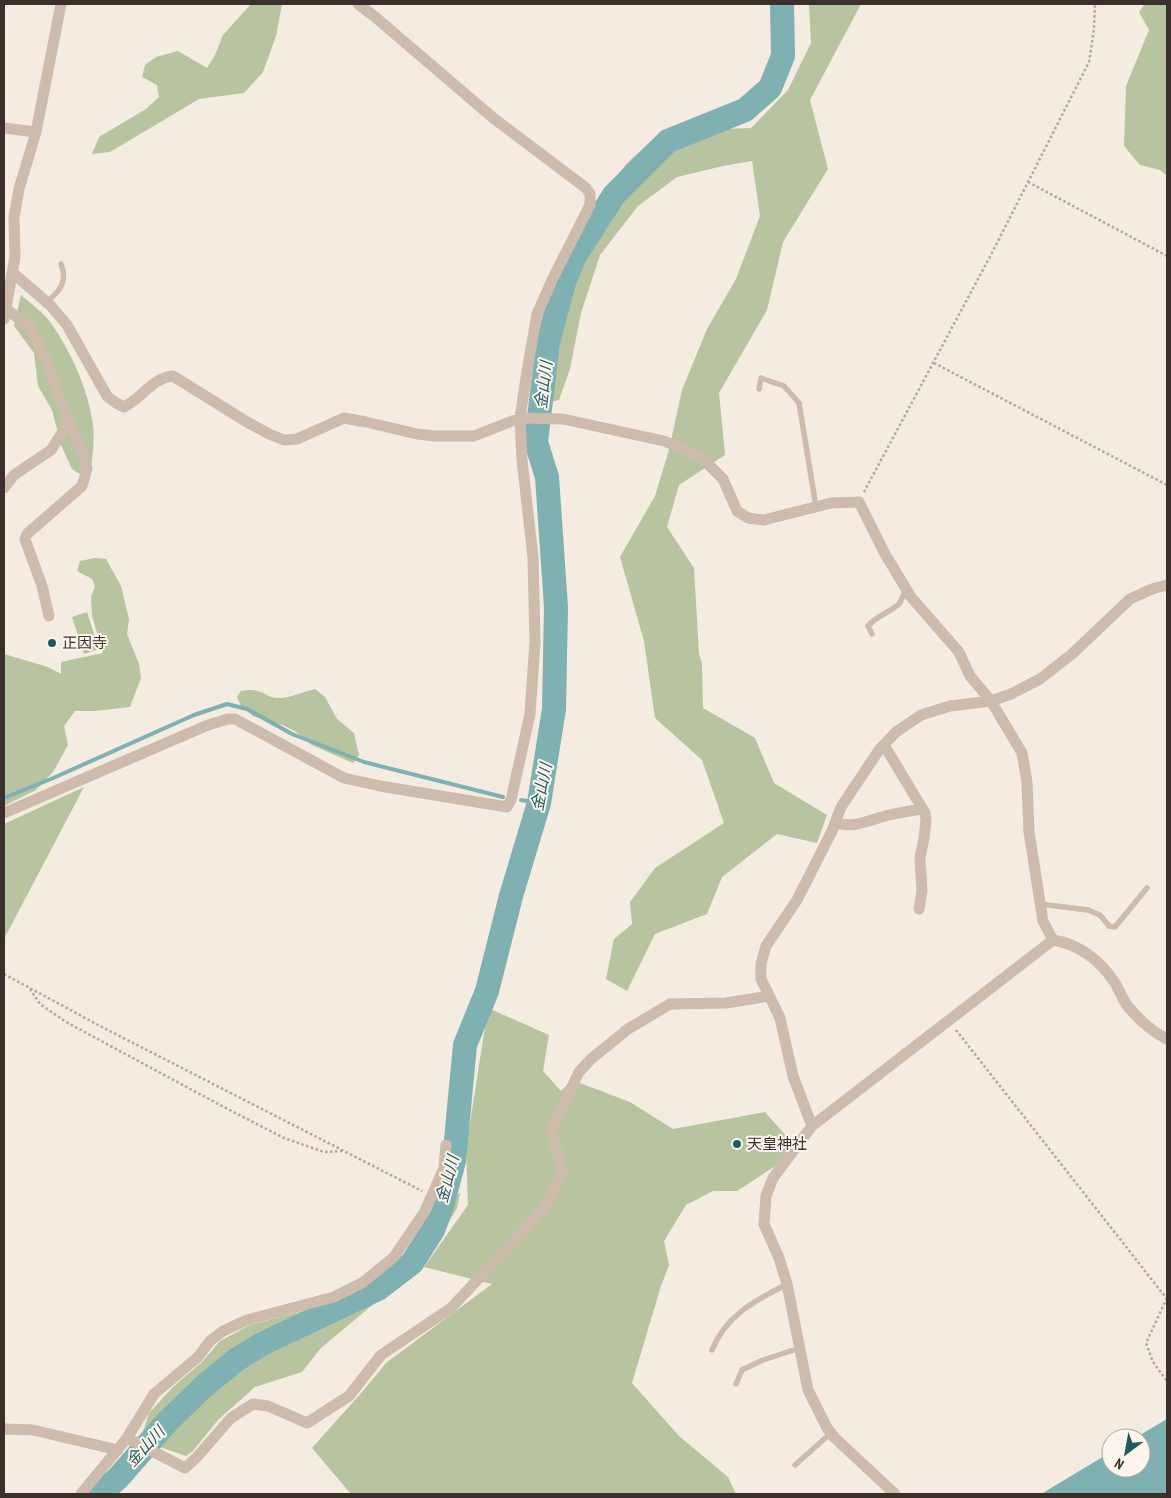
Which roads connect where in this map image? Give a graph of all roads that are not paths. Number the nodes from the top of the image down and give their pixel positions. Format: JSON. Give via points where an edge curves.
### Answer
{"nodes":[{"id":1,"x":61,"y":4,"type":"edge"},
{"id":2,"x":358,"y":4,"type":"edge"},
{"id":3,"x":4,"y":128,"type":"edge"},
{"id":4,"x":36,"y":132,"type":"junction"},
{"id":5,"x":61,"y":264,"type":"dead end"},
{"id":6,"x":13,"y":273,"type":"junction"},
{"id":7,"x":46,"y":302,"type":"junction"},
{"id":8,"x":5,"y":314,"type":"edge"},
{"id":9,"x":759,"y":389,"type":"dead end"},
{"id":10,"x":524,"y":417,"type":"junction"},
{"id":11,"x":68,"y":420,"type":"junction"},
{"id":12,"x":4,"y":488,"type":"edge"},
{"id":13,"x":816,"y":507,"type":"junction"},
{"id":14,"x":1167,"y":585,"type":"edge"},
{"id":15,"x":906,"y":588,"type":"junction"},
{"id":16,"x":49,"y":616,"type":"dead end"},
{"id":17,"x":872,"y":634,"type":"dead end"},
{"id":18,"x":991,"y":701,"type":"junction"},
{"id":19,"x":884,"y":745,"type":"junction"},
{"id":20,"x":922,"y":809,"type":"junction"},
{"id":21,"x":4,"y":813,"type":"edge"},
{"id":22,"x":835,"y":823,"type":"junction"},
{"id":23,"x":1147,"y":888,"type":"dead end"},
{"id":24,"x":1040,"y":904,"type":"junction"},
{"id":25,"x":919,"y":908,"type":"dead end"},
{"id":26,"x":1053,"y":940,"type":"junction"},
{"id":27,"x":769,"y":996,"type":"junction"},
{"id":28,"x":1167,"y":1039,"type":"edge"},
{"id":29,"x":812,"y":1126,"type":"junction"},
{"id":30,"x":446,"y":1145,"type":"dead end"},
{"id":31,"x":787,"y":1284,"type":"junction"},
{"id":32,"x":800,"y":1348,"type":"junction"},
{"id":33,"x":712,"y":1350,"type":"dead end"},
{"id":34,"x":736,"y":1384,"type":"dead end"},
{"id":35,"x":4,"y":1429,"type":"edge"},
{"id":36,"x":831,"y":1433,"type":"junction"},
{"id":37,"x":127,"y":1438,"type":"junction"},
{"id":38,"x":118,"y":1450,"type":"junction"},
{"id":39,"x":795,"y":1465,"type":"dead end"},
{"id":40,"x":81,"y":1494,"type":"edge"},
{"id":41,"x":895,"y":1494,"type":"edge"}],
"edges":[{"from":1,"to":4,"type":"street"},
{"from":2,"to":10,"type":"street","via":[[492,117],[590,194],[590,205],[537,314],[527,371]]},
{"from":3,"to":4,"type":"street"},
{"from":4,"to":6,"type":"street","via":[[14,217]]},
{"from":5,"to":7,"type":"lane","via":[[64,282],[56,295]]},
{"from":6,"to":7,"type":"street"},
{"from":6,"to":8,"type":"street"},
{"from":7,"to":10,"type":"street","via":[[67,325],[107,396],[124,406],[157,380],[173,376],[247,422],[284,440],[297,439],[344,418],[417,434],[474,436]]},
{"from":8,"to":11,"type":"street","via":[[29,326],[46,360]]},
{"from":9,"to":13,"type":"lane","via":[[761,378],[784,386],[799,403]]},
{"from":10,"to":13,"type":"street","via":[[563,419],[664,441],[700,456],[723,479],[737,511],[748,518],[764,520]]},
{"from":10,"to":21,"type":"street","via":[[522,460],[533,558],[535,642],[530,714],[520,766],[507,807],[344,778],[235,719],[208,725]]},
{"from":11,"to":12,"type":"street","via":[[51,450],[14,475]]},
{"from":11,"to":16,"type":"street","via":[[87,469],[82,486],[25,539]]},
{"from":13,"to":15,"type":"street","via":[[859,502]]},
{"from":14,"to":18,"type":"street","via":[[1130,599],[1072,654],[1040,679]]},
{"from":15,"to":17,"type":"lane","via":[[900,603],[868,626]]},
{"from":15,"to":18,"type":"street","via":[[958,652],[970,676]]},
{"from":18,"to":19,"type":"street","via":[[950,706],[921,715],[896,732]]},
{"from":18,"to":24,"type":"street","via":[[1022,752]]},
{"from":19,"to":20,"type":"street"},
{"from":19,"to":22,"type":"street","via":[[841,807]]},
{"from":20,"to":22,"type":"street","via":[[862,824],[846,826]]},
{"from":20,"to":25,"type":"street","via":[[926,820],[920,858],[922,891]]},
{"from":22,"to":27,"type":"street","via":[[797,900],[766,946],[761,979]]},
{"from":23,"to":24,"type":"lane","via":[[1116,927],[1108,926],[1100,915],[1088,910]]},
{"from":24,"to":26,"type":"street","via":[[1043,921]]},
{"from":26,"to":28,"type":"street","via":[[1067,942],[1091,956],[1114,982],[1139,1019]]},
{"from":26,"to":29,"type":"street"},
{"from":27,"to":29,"type":"street","via":[[780,1018],[793,1076]]},
{"from":27,"to":37,"type":"street","via":[[726,1003],[670,1004],[628,1029],[591,1059],[580,1072],[551,1131],[563,1172],[545,1208],[452,1308],[381,1355],[349,1396],[307,1423],[268,1406],[253,1404],[231,1418],[185,1468]]},
{"from":29,"to":31,"type":"street","via":[[773,1178],[766,1196],[764,1224],[780,1258]]},
{"from":30,"to":37,"type":"street","via":[[444,1168],[432,1196],[394,1257],[362,1283],[334,1297],[247,1320],[222,1331],[198,1357],[154,1394]]},
{"from":31,"to":32,"type":"street"},
{"from":31,"to":33,"type":"lane","via":[[750,1303],[719,1333]]},
{"from":32,"to":34,"type":"lane","via":[[742,1370]]},
{"from":32,"to":36,"type":"street","via":[[808,1390]]},
{"from":35,"to":38,"type":"street","via":[[33,1430]]},
{"from":36,"to":39,"type":"lane"},
{"from":36,"to":41,"type":"street"},
{"from":37,"to":38,"type":"street"},
{"from":38,"to":40,"type":"street"}]}
